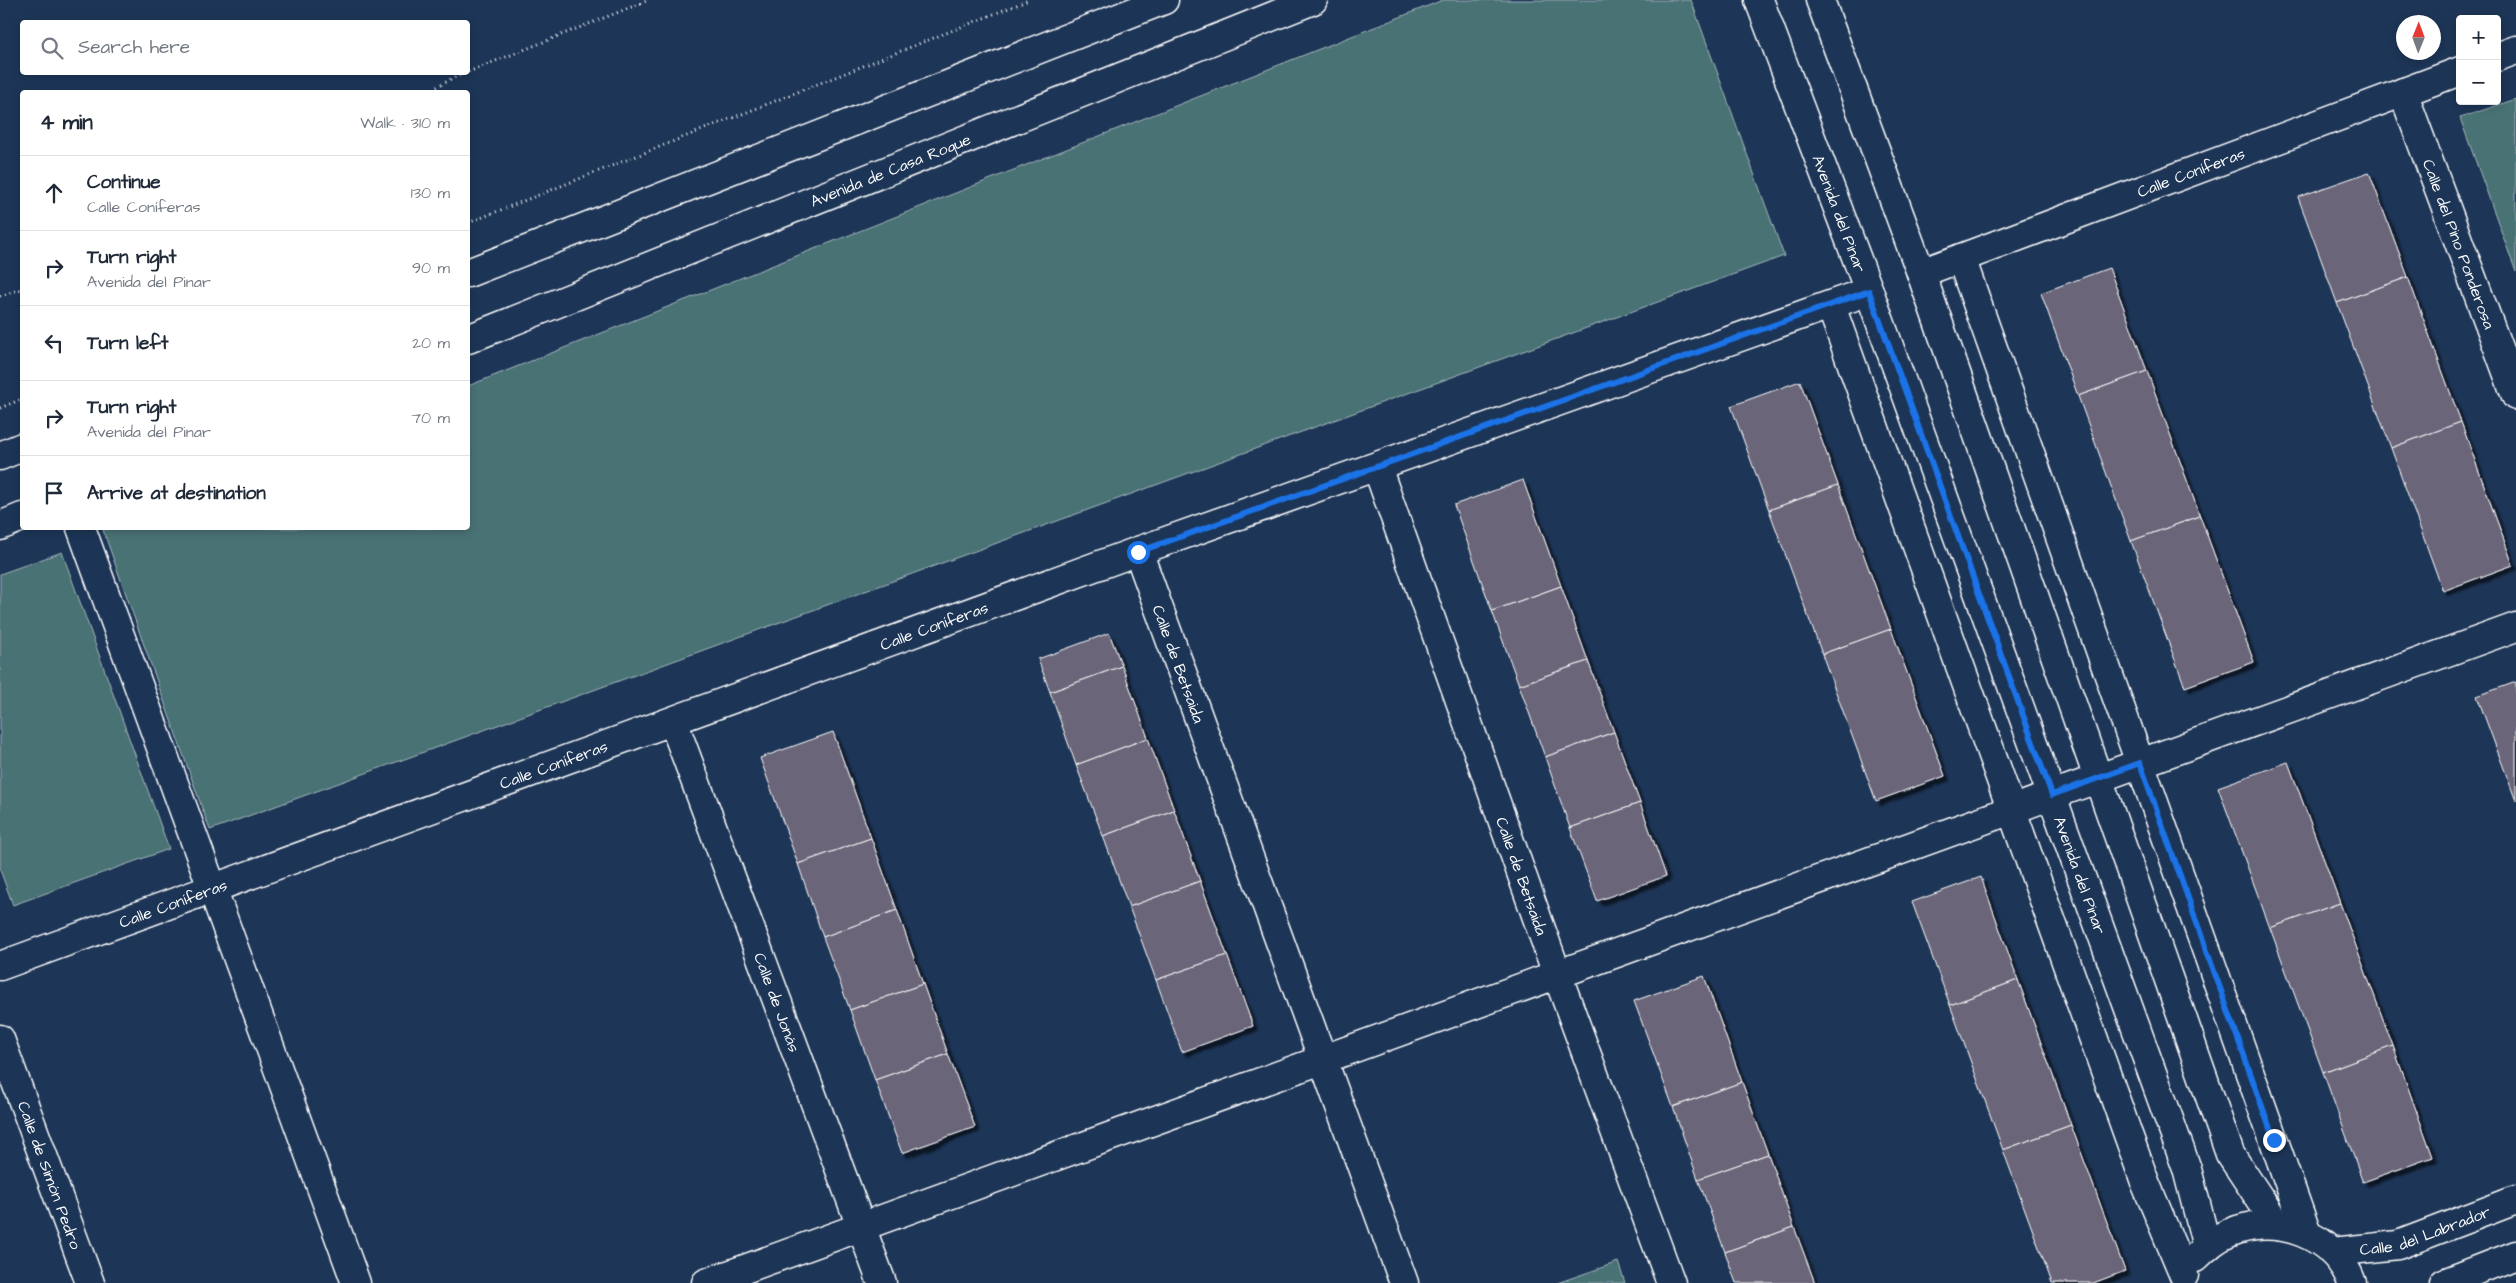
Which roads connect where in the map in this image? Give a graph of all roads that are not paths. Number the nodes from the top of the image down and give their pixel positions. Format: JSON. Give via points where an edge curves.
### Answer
{"nodes":[{"id":1,"x":1164,"y":0,"type":"edge"},
{"id":2,"x":1313,"y":0,"type":"edge"},
{"id":3,"x":1758,"y":0,"type":"edge"},
{"id":4,"x":1820,"y":0,"type":"edge"},
{"id":5,"x":2516,"y":50,"type":"edge"},
{"id":6,"x":2501,"y":56,"type":"edge"},
{"id":7,"x":2456,"y":72,"type":"edge"},
{"id":8,"x":2403,"y":92,"type":"junction"},
{"id":9,"x":1961,"y":258,"type":"junction"},
{"id":10,"x":470,"y":271,"type":"edge"},
{"id":11,"x":1921,"y":272,"type":"junction"},
{"id":12,"x":1869,"y":291,"type":"junction"},
{"id":13,"x":1830,"y":306,"type":"junction"},
{"id":14,"x":470,"y":338,"type":"edge"},
{"id":15,"x":2516,"y":396,"type":"edge"},
{"id":16,"x":20,"y":448,"type":"edge"},
{"id":17,"x":0,"y":456,"type":"edge"},
{"id":18,"x":1377,"y":468,"type":"junction"},
{"id":19,"x":20,"y":518,"type":"edge"},
{"id":20,"x":0,"y":526,"type":"edge"},
{"id":21,"x":82,"y":530,"type":"edge"},
{"id":22,"x":1138,"y":552,"type":"junction"},
{"id":23,"x":2516,"y":627,"type":"edge"},
{"id":24,"x":673,"y":721,"type":"junction"},
{"id":25,"x":2140,"y":763,"type":"junction"},
{"id":26,"x":2098,"y":778,"type":"junction"},
{"id":27,"x":2052,"y":795,"type":"junction"},
{"id":28,"x":2011,"y":810,"type":"junction"},
{"id":29,"x":213,"y":887,"type":"junction"},
{"id":30,"x":0,"y":966,"type":"edge"},
{"id":31,"x":1557,"y":974,"type":"junction"},
{"id":32,"x":0,"y":1039,"type":"edge"},
{"id":33,"x":1323,"y":1060,"type":"junction"},
{"id":34,"x":2516,"y":1200,"type":"edge"},
{"id":35,"x":861,"y":1226,"type":"junction"},
{"id":36,"x":2278,"y":1226,"type":"junction"},
{"id":37,"x":2307,"y":1234,"type":"junction"},
{"id":38,"x":2207,"y":1247,"type":"junction"},
{"id":39,"x":2332,"y":1252,"type":"junction"},
{"id":40,"x":2516,"y":1254,"type":"edge"},
{"id":41,"x":2182,"y":1279,"type":"edge"},
{"id":42,"x":90,"y":1283,"type":"edge"},
{"id":43,"x":356,"y":1283,"type":"edge"},
{"id":44,"x":706,"y":1283,"type":"edge"},
{"id":45,"x":882,"y":1283,"type":"edge"},
{"id":46,"x":1404,"y":1283,"type":"edge"},
{"id":47,"x":1671,"y":1283,"type":"edge"},
{"id":48,"x":2352,"y":1283,"type":"edge"},
{"id":49,"x":2444,"y":1283,"type":"edge"}],
"edges":[{"from":1,"to":10,"type":"street"},
{"from":2,"to":14,"type":"street","name":"Avenida de Casa Roque"},
{"from":3,"to":12,"type":"street","name":"Avenida del Pinar"},
{"from":4,"to":11,"type":"street"},
{"from":5,"to":6,"type":"street"},
{"from":7,"to":8,"type":"street","name":"Calle Coníferas"},
{"from":8,"to":9,"type":"street","name":"Calle Coníferas"},
{"from":8,"to":15,"type":"street","name":"Calle del Pino Ponderosa"},
{"from":9,"to":11,"type":"street","name":"Calle Coníferas"},
{"from":9,"to":25,"type":"street"},
{"from":11,"to":26,"type":"street"},
{"from":12,"to":13,"type":"street","name":"Calle Coníferas"},
{"from":12,"to":27,"type":"street","name":"Avenida del Pinar"},
{"from":13,"to":18,"type":"street","name":"Calle Coníferas"},
{"from":13,"to":28,"type":"street"},
{"from":16,"to":17,"type":"street"},
{"from":18,"to":22,"type":"street","name":"Calle Coníferas"},
{"from":18,"to":31,"type":"street","name":"Calle de Betsaida"},
{"from":19,"to":20,"type":"street"},
{"from":21,"to":29,"type":"street"},
{"from":22,"to":24,"type":"street","name":"Calle Coníferas"},
{"from":22,"to":33,"type":"street","name":"Calle de Betsaida"},
{"from":23,"to":25,"type":"street"},
{"from":24,"to":29,"type":"street","name":"Calle Coníferas"},
{"from":24,"to":35,"type":"street","name":"Calle de Jonás"},
{"from":25,"to":26,"type":"street"},
{"from":25,"to":37,"type":"street"},
{"from":26,"to":27,"type":"street"},
{"from":26,"to":36,"type":"street","via":[[2230,1154]]},
{"from":27,"to":28,"type":"street"},
{"from":27,"to":38,"type":"street","name":"Avenida del Pinar","via":[[2187,1169]]},
{"from":28,"to":31,"type":"street"},
{"from":28,"to":41,"type":"street"},
{"from":29,"to":30,"type":"street","name":"Calle Coníferas"},
{"from":29,"to":43,"type":"street"},
{"from":31,"to":33,"type":"street"},
{"from":31,"to":47,"type":"street","name":"Calle de Betsaida"},
{"from":32,"to":42,"type":"street","name":"Calle de Simón Pedro"},
{"from":33,"to":35,"type":"street"},
{"from":33,"to":46,"type":"street","name":"Calle de Betsaida"},
{"from":34,"to":39,"type":"street","name":"Calle del Labrador","via":[[2398,1245]]},
{"from":35,"to":44,"type":"street"},
{"from":35,"to":45,"type":"street","name":"Calle de Jonás"},
{"from":36,"to":37,"type":"street"},
{"from":36,"to":38,"type":"street","via":[[2244,1228],[2228,1233]]},
{"from":37,"to":39,"type":"street"},
{"from":38,"to":41,"type":"street"},
{"from":39,"to":48,"type":"street"},
{"from":40,"to":49,"type":"street"}]}
